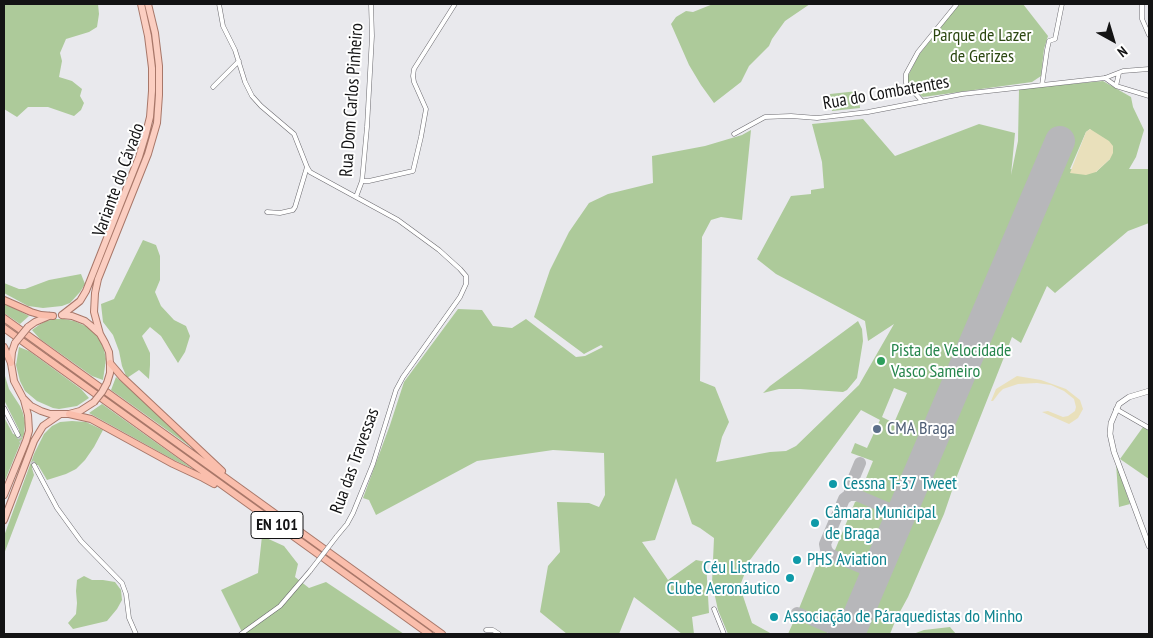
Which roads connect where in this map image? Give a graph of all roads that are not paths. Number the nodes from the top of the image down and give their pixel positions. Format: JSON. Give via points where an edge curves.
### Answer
{"nodes":[{"id":1,"x":141,"y":4,"type":"edge"},
{"id":2,"x":148,"y":4,"type":"edge"},
{"id":3,"x":219,"y":4,"type":"edge"},
{"id":4,"x":372,"y":4,"type":"edge"},
{"id":5,"x":454,"y":4,"type":"edge"},
{"id":6,"x":957,"y":4,"type":"edge"},
{"id":7,"x":1062,"y":4,"type":"edge"},
{"id":8,"x":1142,"y":4,"type":"edge"},
{"id":9,"x":1149,"y":35,"type":"edge"},
{"id":10,"x":239,"y":61,"type":"junction"},
{"id":11,"x":1149,"y":69,"type":"edge"},
{"id":12,"x":1119,"y":73,"type":"junction"},
{"id":13,"x":1105,"y":78,"type":"junction"},
{"id":14,"x":1042,"y":85,"type":"junction"},
{"id":15,"x":1116,"y":86,"type":"junction"},
{"id":16,"x":214,"y":87,"type":"dead end"},
{"id":17,"x":1149,"y":96,"type":"edge"},
{"id":18,"x":922,"y":101,"type":"junction"},
{"id":19,"x":734,"y":134,"type":"dead end"},
{"id":20,"x":307,"y":167,"type":"junction"},
{"id":21,"x":362,"y":181,"type":"junction"},
{"id":22,"x":356,"y":197,"type":"junction"},
{"id":23,"x":267,"y":212,"type":"dead end"},
{"id":24,"x":4,"y":300,"type":"edge"},
{"id":25,"x":62,"y":315,"type":"junction"},
{"id":26,"x":52,"y":316,"type":"junction"},
{"id":27,"x":4,"y":318,"type":"edge"},
{"id":28,"x":4,"y":328,"type":"edge"},
{"id":29,"x":100,"y":334,"type":"junction"},
{"id":30,"x":4,"y":347,"type":"edge"},
{"id":31,"x":11,"y":363,"type":"junction"},
{"id":32,"x":110,"y":363,"type":"junction"},
{"id":33,"x":1149,"y":391,"type":"edge"},
{"id":34,"x":23,"y":398,"type":"junction"},
{"id":35,"x":4,"y":408,"type":"edge"},
{"id":36,"x":1116,"y":409,"type":"junction"},
{"id":37,"x":69,"y":414,"type":"junction"},
{"id":38,"x":60,"y":415,"type":"junction"},
{"id":39,"x":1149,"y":428,"type":"edge"},
{"id":40,"x":18,"y":435,"type":"tunnel mouth"},
{"id":41,"x":34,"y":465,"type":"tunnel mouth"},
{"id":42,"x":4,"y":495,"type":"edge"},
{"id":43,"x":5,"y":517,"type":"edge"},
{"id":44,"x":279,"y":517,"type":"junction"},
{"id":45,"x":4,"y":527,"type":"edge"},
{"id":46,"x":284,"y":531,"type":"junction"},
{"id":47,"x":1149,"y":546,"type":"edge"},
{"id":48,"x":714,"y":609,"type":"dead end"},
{"id":49,"x":486,"y":630,"type":"dead end"},
{"id":50,"x":136,"y":634,"type":"edge"},
{"id":51,"x":241,"y":634,"type":"edge"},
{"id":52,"x":429,"y":634,"type":"edge"},
{"id":53,"x":442,"y":634,"type":"edge"},
{"id":54,"x":498,"y":634,"type":"edge"},
{"id":55,"x":724,"y":634,"type":"edge"}],
"edges":[{"from":1,"to":25,"type":"main road","name":"Variante do Cávado","via":[[152,68],[150,117],[145,137],[86,291],[80,301]]},
{"from":2,"to":29,"type":"main road","name":"Variante do Cávado","via":[[159,66],[156,124],[148,154],[98,280],[94,312]]},
{"from":3,"to":10,"type":"street","via":[[223,26]]},
{"from":4,"to":21,"type":"street","name":"Rua Dom Carlos Pinheiro"},
{"from":5,"to":21,"type":"street","via":[[414,69],[414,82],[426,109],[413,171]]},
{"from":6,"to":18,"type":"street","via":[[918,52],[906,74],[906,83]]},
{"from":7,"to":14,"type":"street","via":[[1055,39],[1049,41]]},
{"from":8,"to":9,"type":"street","via":[[1142,19]]},
{"from":10,"to":16,"type":"street"},
{"from":10,"to":20,"type":"street","via":[[252,96],[294,134]]},
{"from":11,"to":12,"type":"street","name":"Rua do Combatentes"},
{"from":12,"to":13,"type":"street","name":"Rua do Combatentes"},
{"from":12,"to":15,"type":"street"},
{"from":13,"to":14,"type":"street","name":"Rua do Combatentes"},
{"from":13,"to":15,"type":"street"},
{"from":14,"to":18,"type":"street","name":"Rua do Combatentes"},
{"from":15,"to":17,"type":"street"},
{"from":18,"to":19,"type":"street","name":"Rua do Combatentes","via":[[817,118],[765,117]]},
{"from":20,"to":22,"type":"street","via":[[310,172]]},
{"from":20,"to":23,"type":"street","via":[[295,207],[280,213]]},
{"from":21,"to":22,"type":"street","name":"Rua Dom Carlos Pinheiro"},
{"from":22,"to":51,"type":"street","name":"Rua das Travessas","bridge":true,"via":[[398,220],[439,250],[466,276],[466,284],[396,390],[372,464],[347,524],[280,606]]},
{"from":24,"to":26,"type":"highway","via":[[31,312]]},
{"from":25,"to":26,"type":"main road"},
{"from":25,"to":29,"type":"main road","via":[[85,321]]},
{"from":26,"to":31,"type":"main road","bridge":true,"via":[[28,327],[15,343]]},
{"from":27,"to":44,"type":"highway","number":"EN 101"},
{"from":28,"to":46,"type":"highway","number":"EN 101"},
{"from":29,"to":32,"type":"main road","via":[[109,352]]},
{"from":30,"to":31,"type":"highway"},
{"from":31,"to":34,"type":"main road","via":[[14,381]]},
{"from":32,"to":37,"type":"main road","bridge":true,"via":[[107,383],[94,402]]},
{"from":32,"to":44,"type":"highway","via":[[216,466],[272,508]]},
{"from":33,"to":36,"type":"street","via":[[1129,397]]},
{"from":34,"to":38,"type":"main road","via":[[41,411]]},
{"from":34,"to":42,"type":"main road","via":[[29,431]]},
{"from":35,"to":40,"type":"street"},
{"from":36,"to":39,"type":"street"},
{"from":36,"to":47,"type":"street","via":[[1110,423],[1114,452]]},
{"from":37,"to":38,"type":"main road"},
{"from":37,"to":46,"type":"highway","via":[[91,419],[203,478]]},
{"from":38,"to":43,"type":"main road","via":[[43,426],[34,442]]},
{"from":41,"to":50,"type":"street","via":[[57,508],[81,541],[122,583],[129,618]]},
{"from":43,"to":45,"type":"street"},
{"from":44,"to":53,"type":"highway","number":"EN 101"},
{"from":46,"to":52,"type":"highway","number":"EN 101"},
{"from":48,"to":55,"type":"street"},
{"from":49,"to":54,"type":"street"}]}
